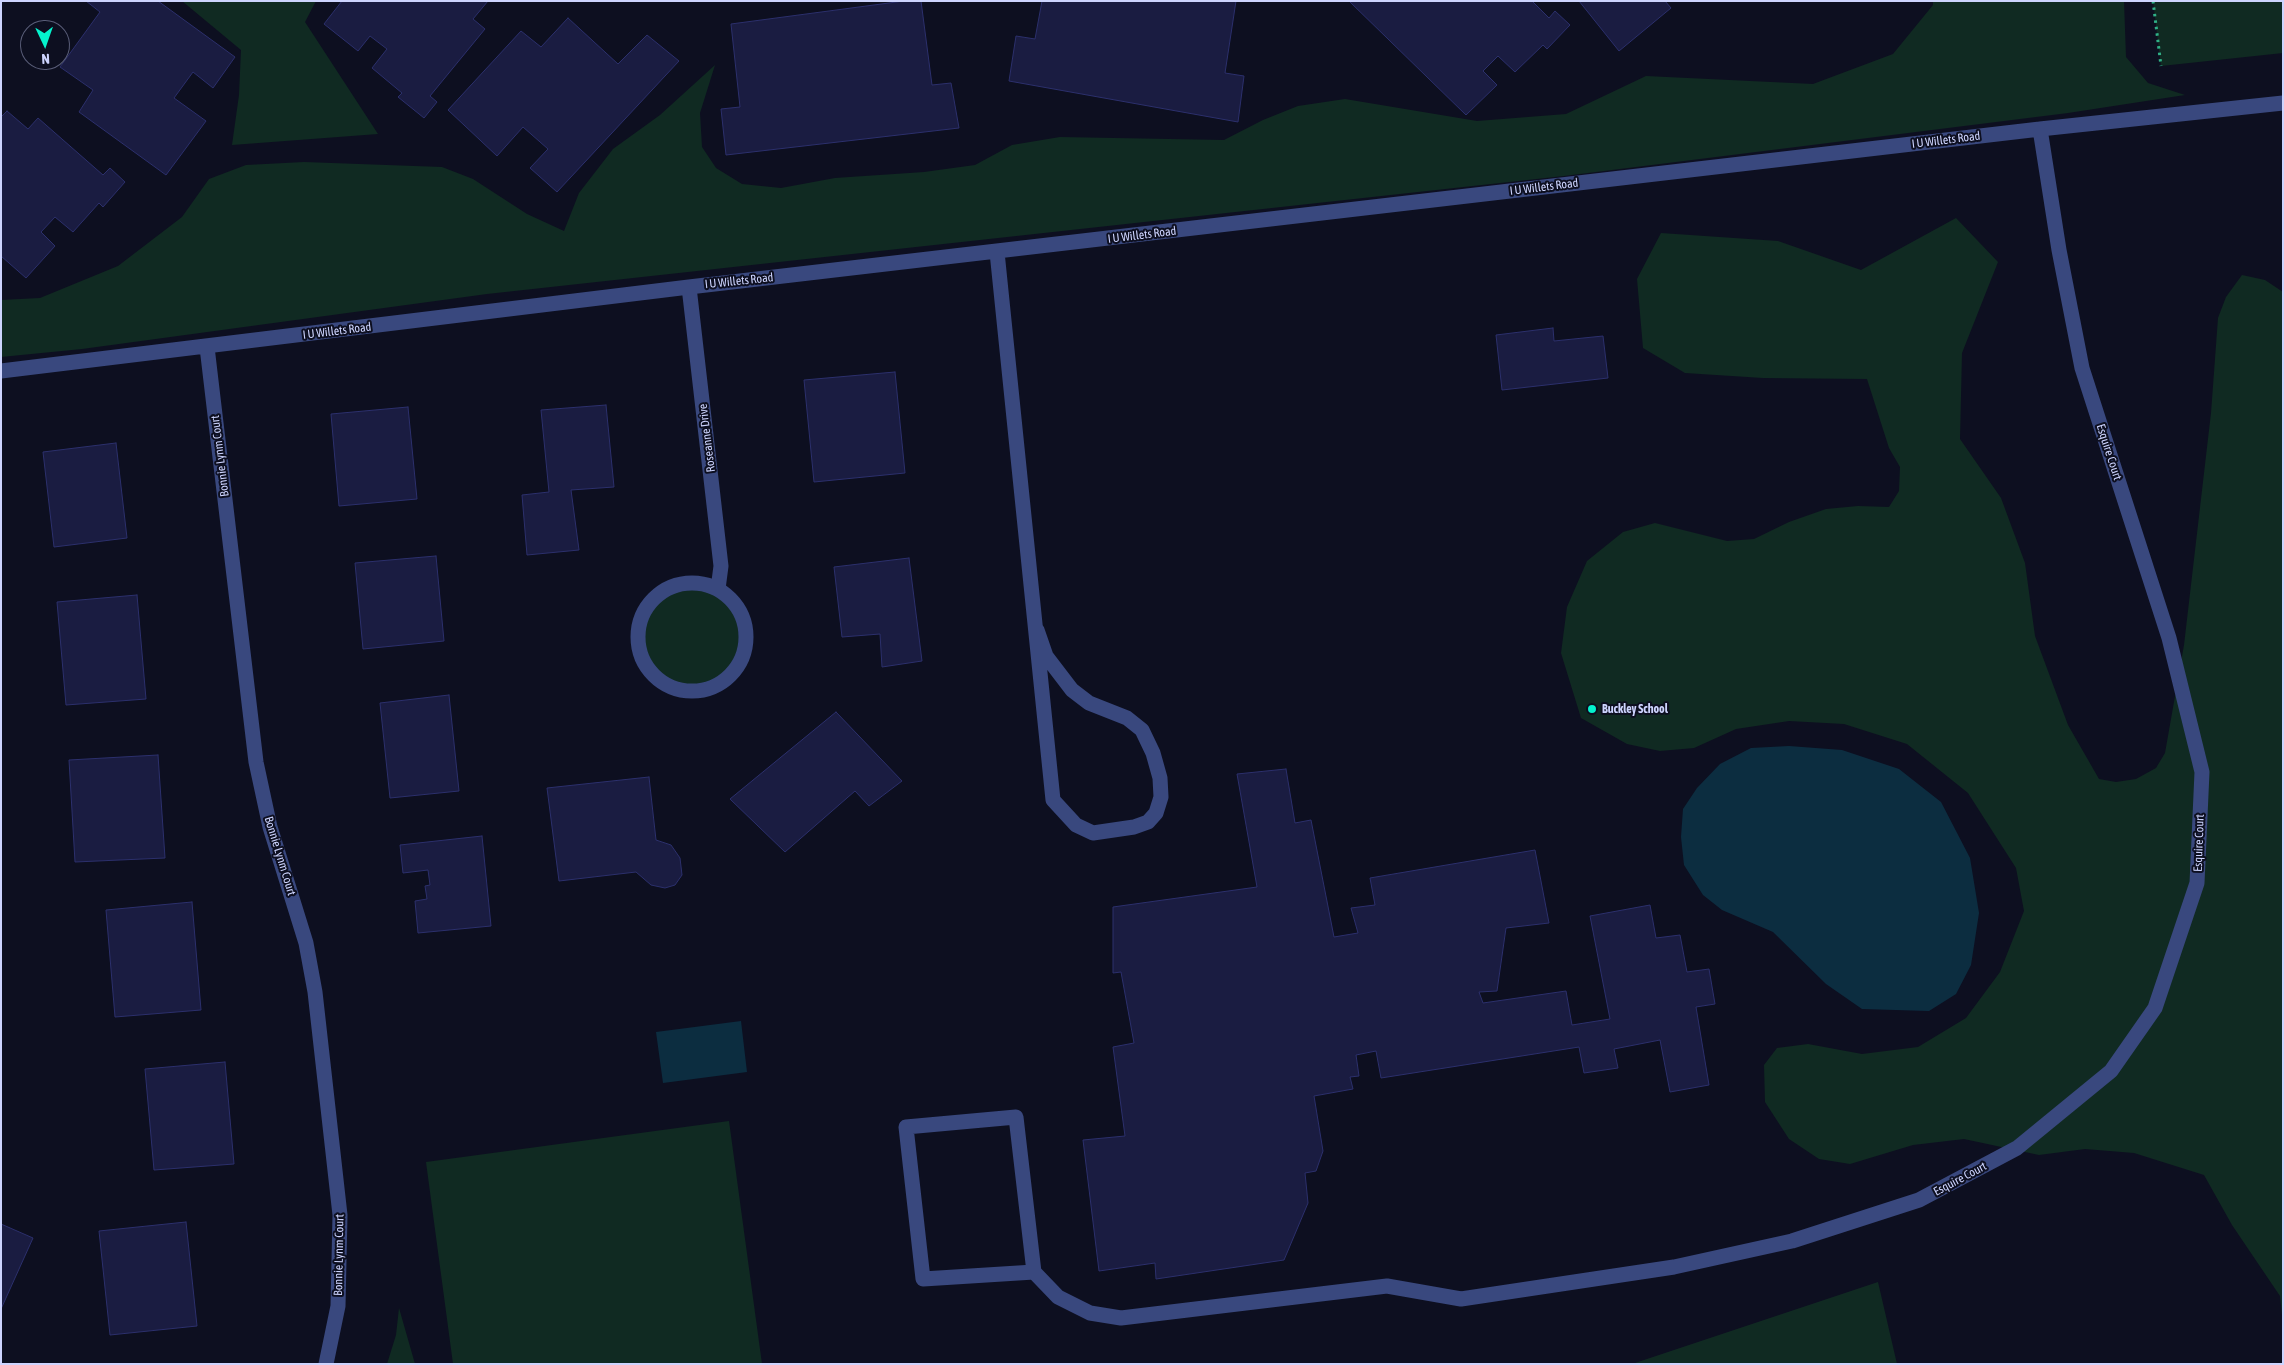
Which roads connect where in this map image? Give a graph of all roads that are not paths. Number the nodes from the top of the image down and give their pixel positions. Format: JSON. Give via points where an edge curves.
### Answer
{"nodes":[{"id":1,"x":2283,"y":103,"type":"edge"},
{"id":2,"x":2040,"y":129,"type":"junction"},
{"id":3,"x":997,"y":252,"type":"junction"},
{"id":4,"x":689,"y":287,"type":"junction"},
{"id":5,"x":207,"y":347,"type":"junction"},
{"id":6,"x":1,"y":371,"type":"edge"},
{"id":7,"x":718,"y":589,"type":"junction"},
{"id":8,"x":1037,"y":630,"type":"junction"},
{"id":9,"x":1034,"y":1272,"type":"junction"},
{"id":10,"x":326,"y":1364,"type":"edge"}],
"edges":[{"from":1,"to":2,"type":"street","name":"I U Willets Road"},
{"from":2,"to":3,"type":"street","name":"I U Willets Road"},
{"from":2,"to":9,"type":"street","name":"Esquire Court","via":[[2082,368],[2170,638],[2202,772],[2198,883],[2155,1008],[2111,1071],[2017,1148],[1919,1200],[1792,1241],[1674,1267],[1461,1299],[1387,1286],[1121,1318],[1090,1313],[1058,1297]]},
{"from":3,"to":4,"type":"street","name":"I U Willets Road"},
{"from":3,"to":8,"type":"street"},
{"from":4,"to":5,"type":"street","name":"I U Willets Road"},
{"from":4,"to":7,"type":"street","name":"Roseanne Drive","via":[[721,566]]},
{"from":5,"to":6,"type":"street","name":"I U Willets Road"},
{"from":5,"to":10,"type":"street","name":"Bonnie Lynm Court","via":[[256,762],[270,827],[306,942],[315,992],[340,1215],[338,1306]]},
{"from":7,"to":7,"type":"street","via":[[698,583],[677,585],[658,595],[644,611],[638,631],[640,653],[649,672],[666,685],[686,691],[707,690],[726,680],[740,664],[746,644],[744,622],[734,603]]},
{"from":8,"to":8,"type":"street","via":[[1053,800],[1076,825],[1093,833],[1148,822],[1156,813],[1161,798],[1160,778],[1142,730],[1127,718],[1089,703],[1072,690],[1046,656]]},
{"from":9,"to":9,"type":"street","via":[[1016,1117],[906,1127],[923,1278]]}]}
